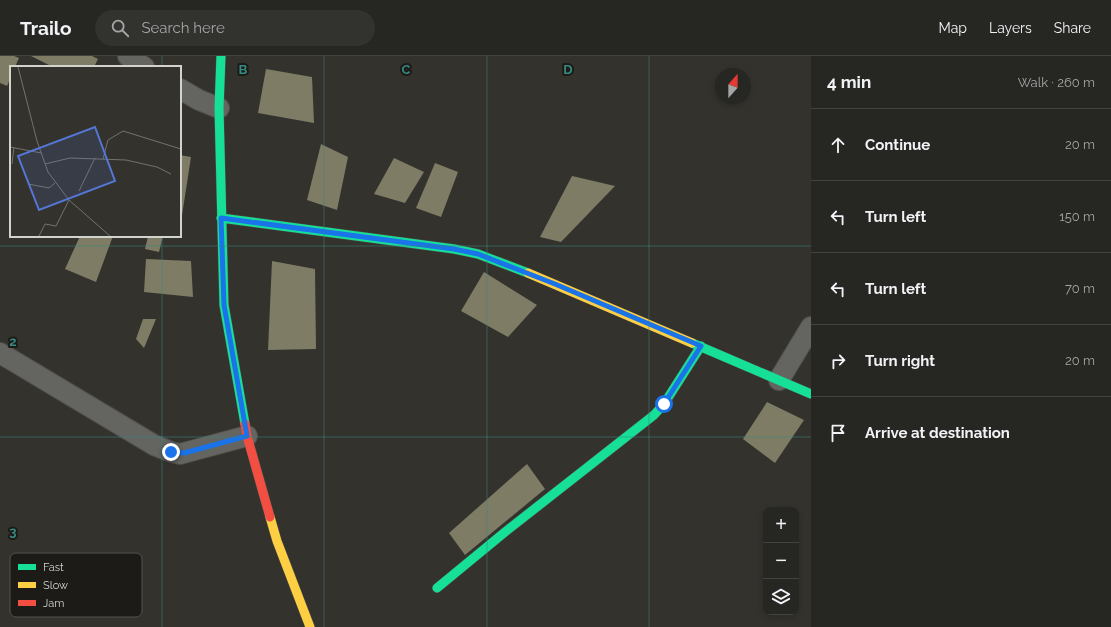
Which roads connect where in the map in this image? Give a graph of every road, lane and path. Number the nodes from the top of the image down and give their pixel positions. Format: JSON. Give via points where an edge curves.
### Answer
{"nodes":[{"id":1,"x":128,"y":56,"type":"edge"},
{"id":2,"x":221,"y":56,"type":"edge"},
{"id":3,"x":143,"y":66,"type":"edge"},
{"id":4,"x":181,"y":90,"type":"edge"},
{"id":5,"x":219,"y":108,"type":"junction"},
{"id":6,"x":221,"y":218,"type":"junction"},
{"id":7,"x":811,"y":327,"type":"edge"},
{"id":8,"x":701,"y":346,"type":"junction"},
{"id":9,"x":0,"y":353,"type":"edge"},
{"id":10,"x":779,"y":380,"type":"junction"},
{"id":11,"x":811,"y":394,"type":"edge"},
{"id":12,"x":247,"y":436,"type":"junction"},
{"id":13,"x":437,"y":588,"type":"dead end"},
{"id":14,"x":310,"y":627,"type":"edge"}],
"edges":[{"from":1,"to":3,"type":"street"},
{"from":2,"to":5,"type":"street"},
{"from":4,"to":5,"type":"street"},
{"from":5,"to":6,"type":"street"},
{"from":6,"to":8,"type":"street","via":[[478,254]]},
{"from":6,"to":12,"type":"street","via":[[224,305]]},
{"from":7,"to":10,"type":"street"},
{"from":8,"to":10,"type":"street"},
{"from":8,"to":13,"type":"street","via":[[664,404],[654,415]]},
{"from":9,"to":12,"type":"street","via":[[154,445],[171,452],[184,453]]},
{"from":10,"to":11,"type":"street"},
{"from":12,"to":14,"type":"street","via":[[277,541]]}]}
